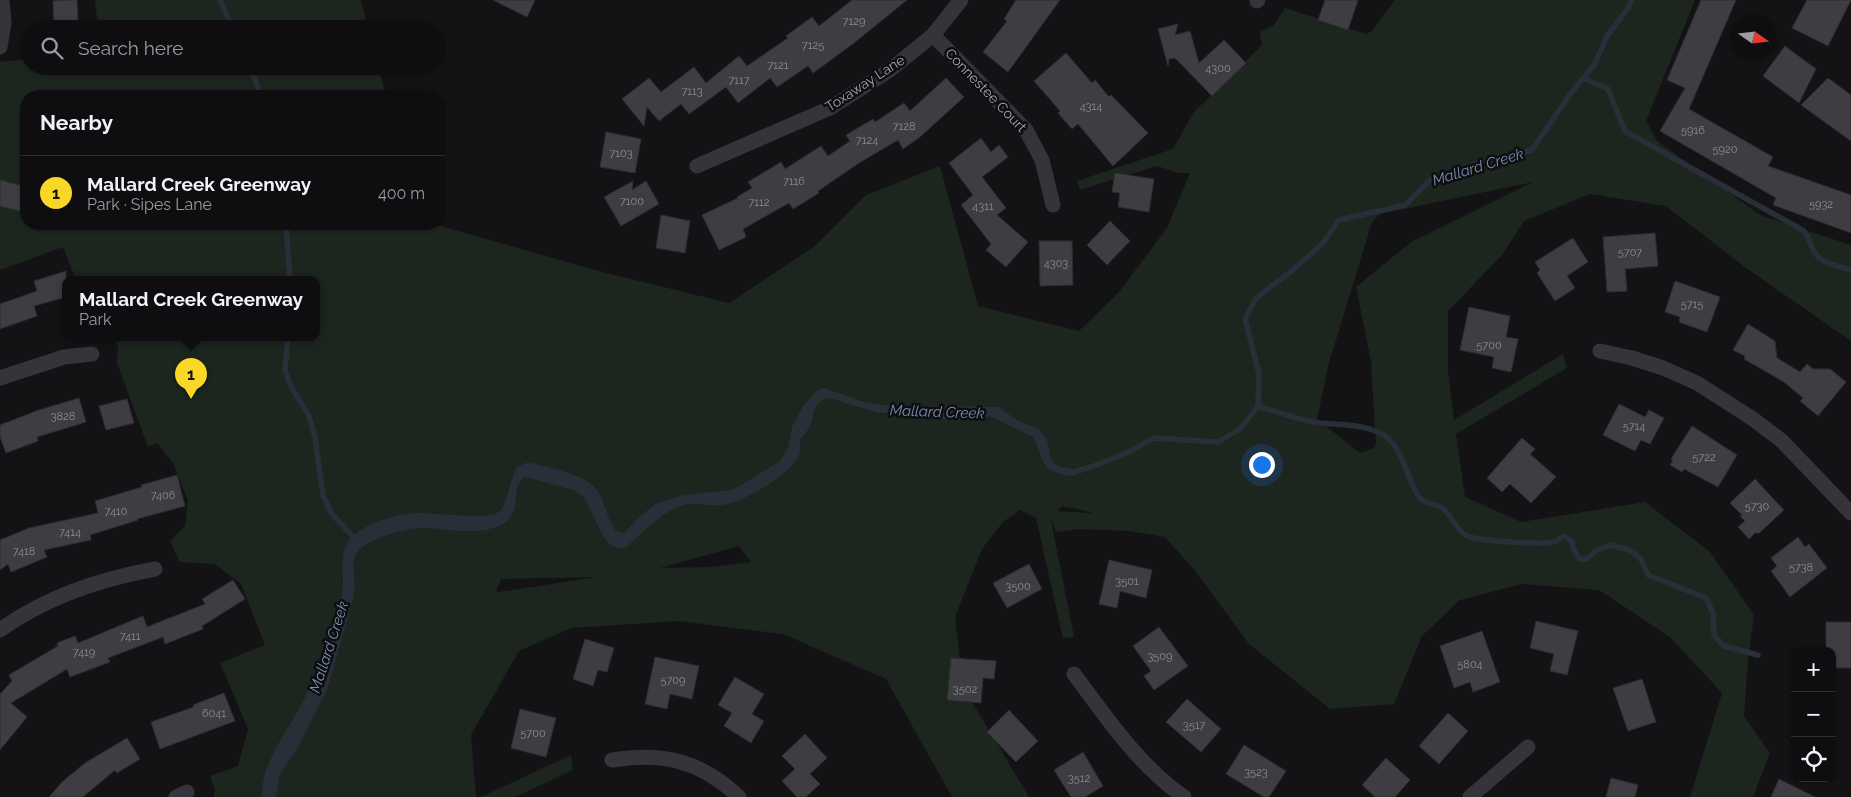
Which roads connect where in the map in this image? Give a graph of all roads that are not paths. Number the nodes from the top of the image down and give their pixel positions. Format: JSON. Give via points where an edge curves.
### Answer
{"nodes":[{"id":1,"x":2,"y":0,"type":"edge"},
{"id":2,"x":961,"y":0,"type":"edge"},
{"id":3,"x":933,"y":35,"type":"junction"},
{"id":4,"x":0,"y":47,"type":"edge"},
{"id":5,"x":697,"y":166,"type":"dead end"},
{"id":6,"x":1053,"y":205,"type":"dead end"},
{"id":7,"x":1600,"y":351,"type":"dead end"},
{"id":8,"x":92,"y":354,"type":"dead end"},
{"id":9,"x":0,"y":378,"type":"edge"},
{"id":10,"x":1851,"y":513,"type":"edge"},
{"id":11,"x":155,"y":569,"type":"dead end"},
{"id":12,"x":0,"y":630,"type":"edge"},
{"id":13,"x":1074,"y":674,"type":"dead end"},
{"id":14,"x":1528,"y":747,"type":"dead end"},
{"id":15,"x":612,"y":760,"type":"dead end"},
{"id":16,"x":739,"y":797,"type":"edge"},
{"id":17,"x":1184,"y":797,"type":"edge"},
{"id":18,"x":1470,"y":797,"type":"edge"}],
"edges":[{"from":1,"to":4,"type":"street","via":[[4,23]]},
{"from":2,"to":3,"type":"street","name":"Toxaway Lane"},
{"from":3,"to":5,"type":"street","name":"Toxaway Lane","via":[[890,70],[830,108]]},
{"from":3,"to":6,"type":"street","name":"Connestee Court","via":[[1026,130],[1042,160]]},
{"from":7,"to":10,"type":"street","via":[[1663,368],[1697,383],[1753,419],[1782,441]]},
{"from":8,"to":9,"type":"street","via":[[64,357]]},
{"from":11,"to":12,"type":"street","via":[[111,578],[65,594]]},
{"from":13,"to":17,"type":"street","via":[[1128,745]]},
{"from":14,"to":18,"type":"street"},
{"from":15,"to":16,"type":"street","via":[[643,757],[690,763],[724,782]]}]}
